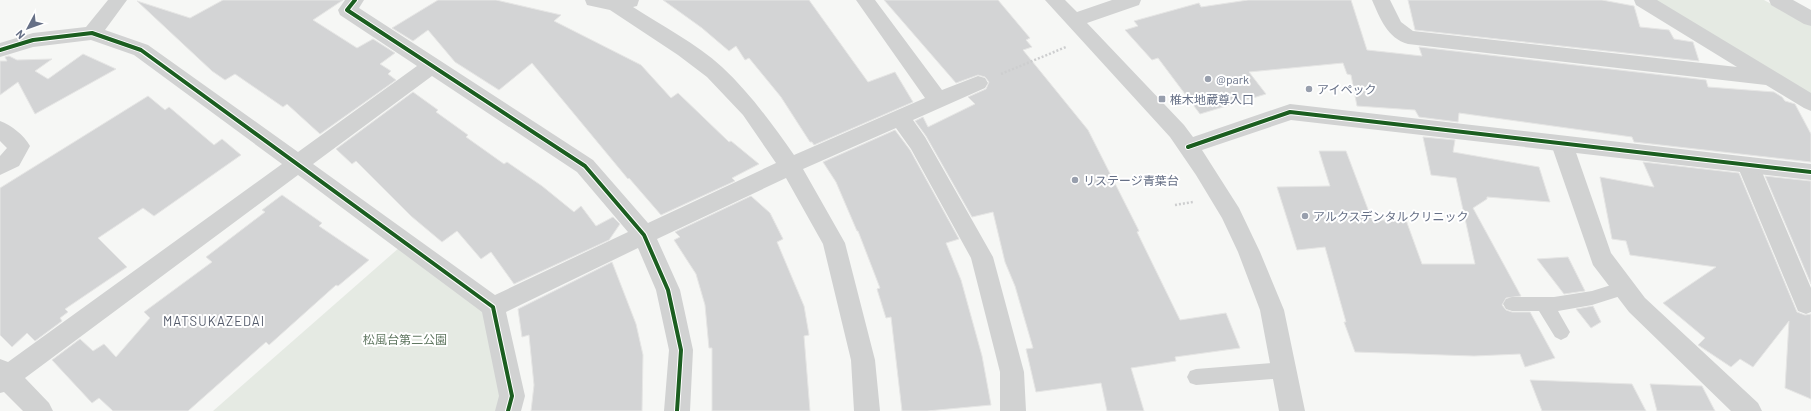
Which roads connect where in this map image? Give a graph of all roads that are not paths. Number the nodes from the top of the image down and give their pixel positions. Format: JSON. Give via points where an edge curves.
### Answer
{"nodes":[{"id":1,"x":118,"y":0,"type":"edge"},
{"id":2,"x":355,"y":0,"type":"edge"},
{"id":3,"x":594,"y":0,"type":"edge"},
{"id":4,"x":865,"y":0,"type":"edge"},
{"id":5,"x":1054,"y":0,"type":"edge"},
{"id":6,"x":1132,"y":0,"type":"edge"},
{"id":7,"x":1381,"y":0,"type":"edge"},
{"id":8,"x":1643,"y":0,"type":"edge"},
{"id":9,"x":1778,"y":0,"type":"edge"},
{"id":10,"x":624,"y":2,"type":"edge"},
{"id":11,"x":1811,"y":18,"type":"edge"},
{"id":12,"x":1074,"y":20,"type":"junction"},
{"id":13,"x":92,"y":34,"type":"junction"},
{"id":14,"x":0,"y":50,"type":"edge"},
{"id":15,"x":431,"y":66,"type":"junction"},
{"id":16,"x":1769,"y":78,"type":"junction"},
{"id":17,"x":978,"y":83,"type":"road end"},
{"id":18,"x":938,"y":100,"type":"junction"},
{"id":19,"x":1811,"y":103,"type":"edge"},
{"id":20,"x":899,"y":117,"type":"junction"},
{"id":21,"x":0,"y":129,"type":"edge"},
{"id":22,"x":1562,"y":144,"type":"junction"},
{"id":23,"x":1188,"y":146,"type":"junction"},
{"id":24,"x":296,"y":164,"type":"junction"},
{"id":25,"x":1748,"y":165,"type":"junction"},
{"id":26,"x":790,"y":166,"type":"junction"},
{"id":27,"x":0,"y":167,"type":"edge"},
{"id":28,"x":1811,"y":172,"type":"edge"},
{"id":29,"x":644,"y":235,"type":"junction"},
{"id":30,"x":1624,"y":288,"type":"junction"},
{"id":31,"x":1512,"y":304,"type":"dead end"},
{"id":32,"x":1544,"y":304,"type":"junction"},
{"id":33,"x":1806,"y":304,"type":"dead end"},
{"id":34,"x":493,"y":307,"type":"junction"},
{"id":35,"x":1561,"y":332,"type":"dead end"},
{"id":36,"x":1285,"y":370,"type":"junction"},
{"id":37,"x":2,"y":376,"type":"edge"},
{"id":38,"x":1196,"y":377,"type":"dead end"},
{"id":39,"x":40,"y":411,"type":"edge"},
{"id":40,"x":508,"y":411,"type":"edge"},
{"id":41,"x":677,"y":411,"type":"edge"},
{"id":42,"x":867,"y":411,"type":"edge"},
{"id":43,"x":1013,"y":411,"type":"edge"},
{"id":44,"x":1292,"y":411,"type":"edge"},
{"id":45,"x":1749,"y":411,"type":"edge"}],
"edges":[{"from":1,"to":13,"type":"street"},
{"from":2,"to":15,"type":"street","via":[[347,10]]},
{"from":3,"to":10,"type":"street"},
{"from":4,"to":18,"type":"street"},
{"from":5,"to":12,"type":"street"},
{"from":6,"to":12,"type":"street"},
{"from":7,"to":16,"type":"street","via":[[1394,26],[1408,37]]},
{"from":8,"to":16,"type":"street"},
{"from":9,"to":11,"type":"street"},
{"from":10,"to":26,"type":"street","via":[[714,72],[750,110]]},
{"from":12,"to":23,"type":"street"},
{"from":13,"to":14,"type":"street","via":[[33,40]]},
{"from":13,"to":24,"type":"street","via":[[141,50]]},
{"from":15,"to":24,"type":"street"},
{"from":15,"to":29,"type":"street","via":[[585,166]]},
{"from":16,"to":19,"type":"street"},
{"from":17,"to":18,"type":"street"},
{"from":18,"to":20,"type":"street"},
{"from":20,"to":26,"type":"street"},
{"from":20,"to":43,"type":"street","via":[[918,143],[982,257],[1012,372]]},
{"from":21,"to":27,"type":"street","via":[[19,146],[11,160]]},
{"from":22,"to":23,"type":"street","via":[[1290,112]]},
{"from":22,"to":25,"type":"street"},
{"from":22,"to":30,"type":"street","via":[[1601,258]]},
{"from":23,"to":36,"type":"street","via":[[1231,214],[1249,252],[1272,310]]},
{"from":24,"to":34,"type":"street"},
{"from":24,"to":37,"type":"street"},
{"from":25,"to":28,"type":"street"},
{"from":25,"to":33,"type":"street"},
{"from":26,"to":29,"type":"street"},
{"from":26,"to":42,"type":"street","via":[[834,243],[862,360]]},
{"from":29,"to":34,"type":"street"},
{"from":29,"to":41,"type":"street","via":[[668,290],[681,350]]},
{"from":30,"to":32,"type":"lane","via":[[1592,298]]},
{"from":30,"to":45,"type":"street","via":[[1637,305],[1674,342]]},
{"from":31,"to":32,"type":"lane"},
{"from":32,"to":35,"type":"lane"},
{"from":34,"to":40,"type":"street","via":[[512,396]]},
{"from":36,"to":38,"type":"lane"},
{"from":36,"to":44,"type":"street"},
{"from":37,"to":39,"type":"street"}]}
